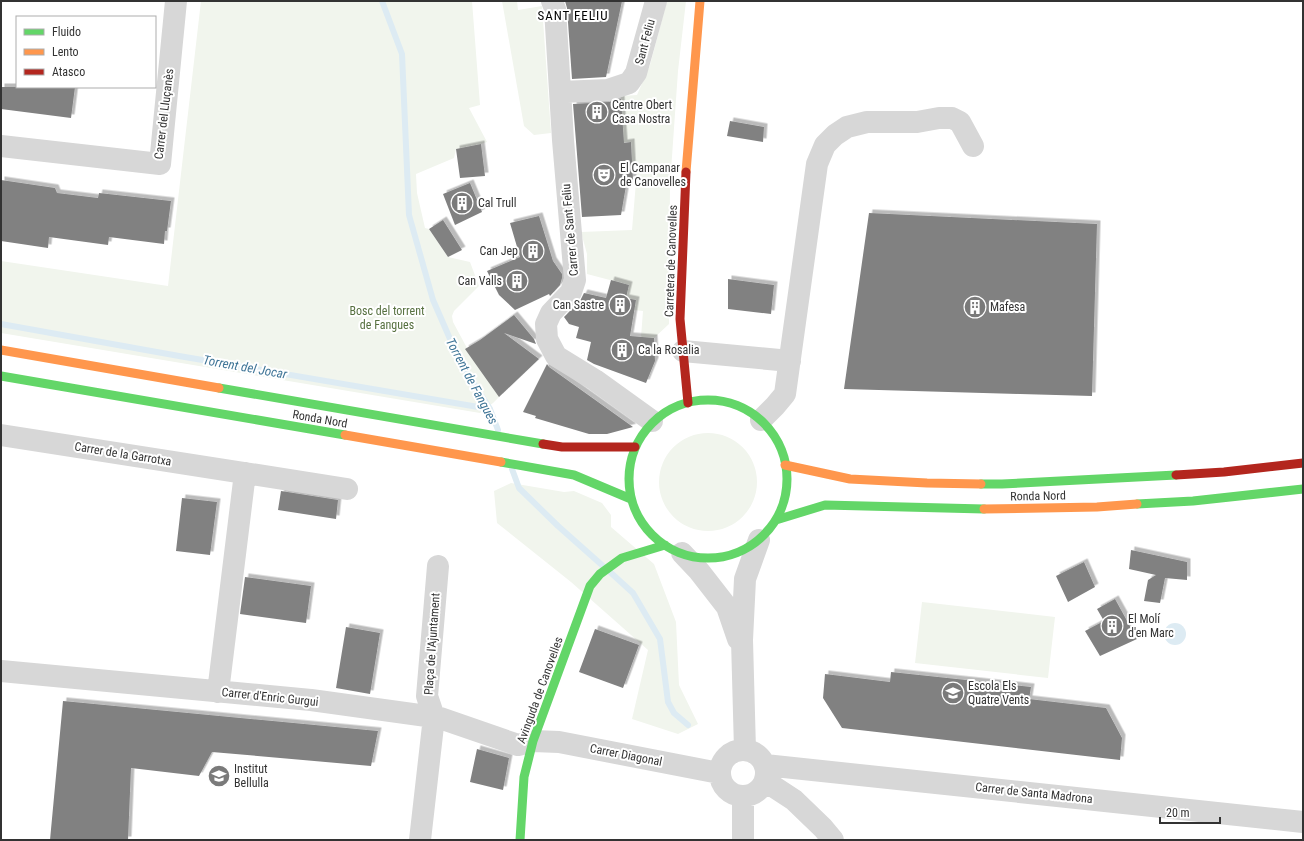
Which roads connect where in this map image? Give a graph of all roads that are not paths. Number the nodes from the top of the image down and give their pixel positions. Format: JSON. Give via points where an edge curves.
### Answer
{"nodes":[{"id":1,"x":176,"y":1,"type":"edge"},
{"id":2,"x":552,"y":1,"type":"edge"},
{"id":3,"x":656,"y":1,"type":"edge"},
{"id":4,"x":700,"y":1,"type":"edge"},
{"id":5,"x":561,"y":92,"type":"junction"},
{"id":6,"x":1,"y":146,"type":"edge"},
{"id":7,"x":973,"y":146,"type":"dead end"},
{"id":8,"x":1,"y":350,"type":"edge"},
{"id":9,"x":683,"y":351,"type":"junction"},
{"id":10,"x":790,"y":361,"type":"junction"},
{"id":11,"x":1,"y":376,"type":"edge"},
{"id":12,"x":688,"y":403,"type":"junction"},
{"id":13,"x":761,"y":420,"type":"junction"},
{"id":14,"x":652,"y":421,"type":"junction"},
{"id":15,"x":1,"y":436,"type":"edge"},
{"id":16,"x":635,"y":447,"type":"junction"},
{"id":17,"x":1303,"y":463,"type":"edge"},
{"id":18,"x":785,"y":465,"type":"junction"},
{"id":19,"x":245,"y":474,"type":"junction"},
{"id":20,"x":347,"y":488,"type":"dead end"},
{"id":21,"x":1303,"y":489,"type":"edge"},
{"id":22,"x":631,"y":500,"type":"junction"},
{"id":23,"x":776,"y":520,"type":"junction"},
{"id":24,"x":759,"y":540,"type":"junction"},
{"id":25,"x":673,"y":549,"type":"junction"},
{"id":26,"x":438,"y":566,"type":"dead end"},
{"id":27,"x":742,"y":652,"type":"junction"},
{"id":28,"x":1,"y":671,"type":"edge"},
{"id":29,"x":218,"y":692,"type":"junction"},
{"id":30,"x":434,"y":716,"type":"junction"},
{"id":31,"x":533,"y":741,"type":"junction"},
{"id":32,"x":745,"y":750,"type":"junction"},
{"id":33,"x":719,"y":773,"type":"junction"},
{"id":34,"x":765,"y":773,"type":"junction"},
{"id":35,"x":743,"y":797,"type":"junction"},
{"id":36,"x":1303,"y":822,"type":"edge"},
{"id":37,"x":420,"y":840,"type":"edge"},
{"id":38,"x":520,"y":840,"type":"edge"},
{"id":39,"x":743,"y":840,"type":"edge"},
{"id":40,"x":834,"y":840,"type":"edge"}],
"edges":[{"from":1,"to":6,"type":"street","name":"Carrer del Lluçanès","via":[[160,164]]},
{"from":2,"to":5,"type":"street","name":"Carrer de Sant Feliu","via":[[555,9]]},
{"from":3,"to":5,"type":"street","name":"Sant Feliu","via":[[636,73],[629,83],[608,90]]},
{"from":4,"to":9,"type":"main road","name":"Carretera de Canovelles","via":[[687,156],[680,319]]},
{"from":5,"to":14,"type":"street","name":"Carrer de Sant Feliu","via":[[575,280],[570,292],[551,313],[546,324],[547,339],[556,356],[596,380]]},
{"from":7,"to":10,"type":"street","via":[[960,122],[952,118],[917,122],[866,122],[847,127],[825,145],[817,164]]},
{"from":8,"to":16,"type":"main road","name":"Ronda Nord","via":[[562,447]]},
{"from":9,"to":10,"type":"street"},
{"from":9,"to":12,"type":"main road","name":"Carretera de Canovelles"},
{"from":10,"to":13,"type":"street","via":[[785,394]]},
{"from":11,"to":22,"type":"main road","name":"Ronda Nord","via":[[574,475]]},
{"from":12,"to":13,"type":"main road","via":[[697,400],[724,401],[750,412]]},
{"from":12,"to":14,"type":"main road","via":[[668,410]]},
{"from":13,"to":18,"type":"main road","via":[[776,438]]},
{"from":14,"to":16,"type":"main road"},
{"from":15,"to":19,"type":"street","name":"Carrer de la Garrotxa"},
{"from":16,"to":22,"type":"main road","via":[[629,474]]},
{"from":17,"to":18,"type":"main road","name":"Ronda Nord","via":[[1139,478],[1002,484],[850,479]]},
{"from":18,"to":23,"type":"main road","via":[[787,491]]},
{"from":19,"to":20,"type":"street","name":"Carrer de la Garrotxa"},
{"from":19,"to":29,"type":"street"},
{"from":21,"to":23,"type":"main road","name":"Ronda Nord","via":[[1193,501],[1097,507],[1001,509],[825,505]]},
{"from":22,"to":25,"type":"main road","via":[[645,527]]},
{"from":23,"to":24,"type":"main road"},
{"from":24,"to":25,"type":"main road","via":[[739,552],[711,558]]},
{"from":24,"to":27,"type":"street","via":[[745,579]]},
{"from":25,"to":27,"type":"street","via":[[699,571],[727,607]]},
{"from":25,"to":31,"type":"main road","name":"Avinguda de Canovelles","via":[[619,560],[600,574],[590,586]]},
{"from":26,"to":30,"type":"street","name":"Plaça de l'Ajuntament","via":[[427,696]]},
{"from":27,"to":32,"type":"street"},
{"from":28,"to":29,"type":"street","name":"Carrer d'Enric Gurgui"},
{"from":29,"to":30,"type":"street","name":"Carrer d'Enric Gurgui","via":[[311,700]]},
{"from":30,"to":31,"type":"street","name":"Carrer d'Enric Gurgui","via":[[518,745]]},
{"from":30,"to":37,"type":"street","name":"Plaça de l'Ajuntament"},
{"from":31,"to":33,"type":"street","name":"Carrer Diagonal","via":[[559,742]]},
{"from":31,"to":38,"type":"main road","name":"Avinguda de Canovelles","via":[[524,777]]},
{"from":32,"to":33,"type":"street","via":[[730,753],[720,766]]},
{"from":32,"to":34,"type":"street","via":[[760,756]]},
{"from":33,"to":35,"type":"street","via":[[724,788],[735,796]]},
{"from":34,"to":35,"type":"street","via":[[760,790],[754,795]]},
{"from":34,"to":36,"type":"street","name":"Carrer de Santa Madrona"},
{"from":34,"to":40,"type":"street"},
{"from":35,"to":39,"type":"street"}]}
